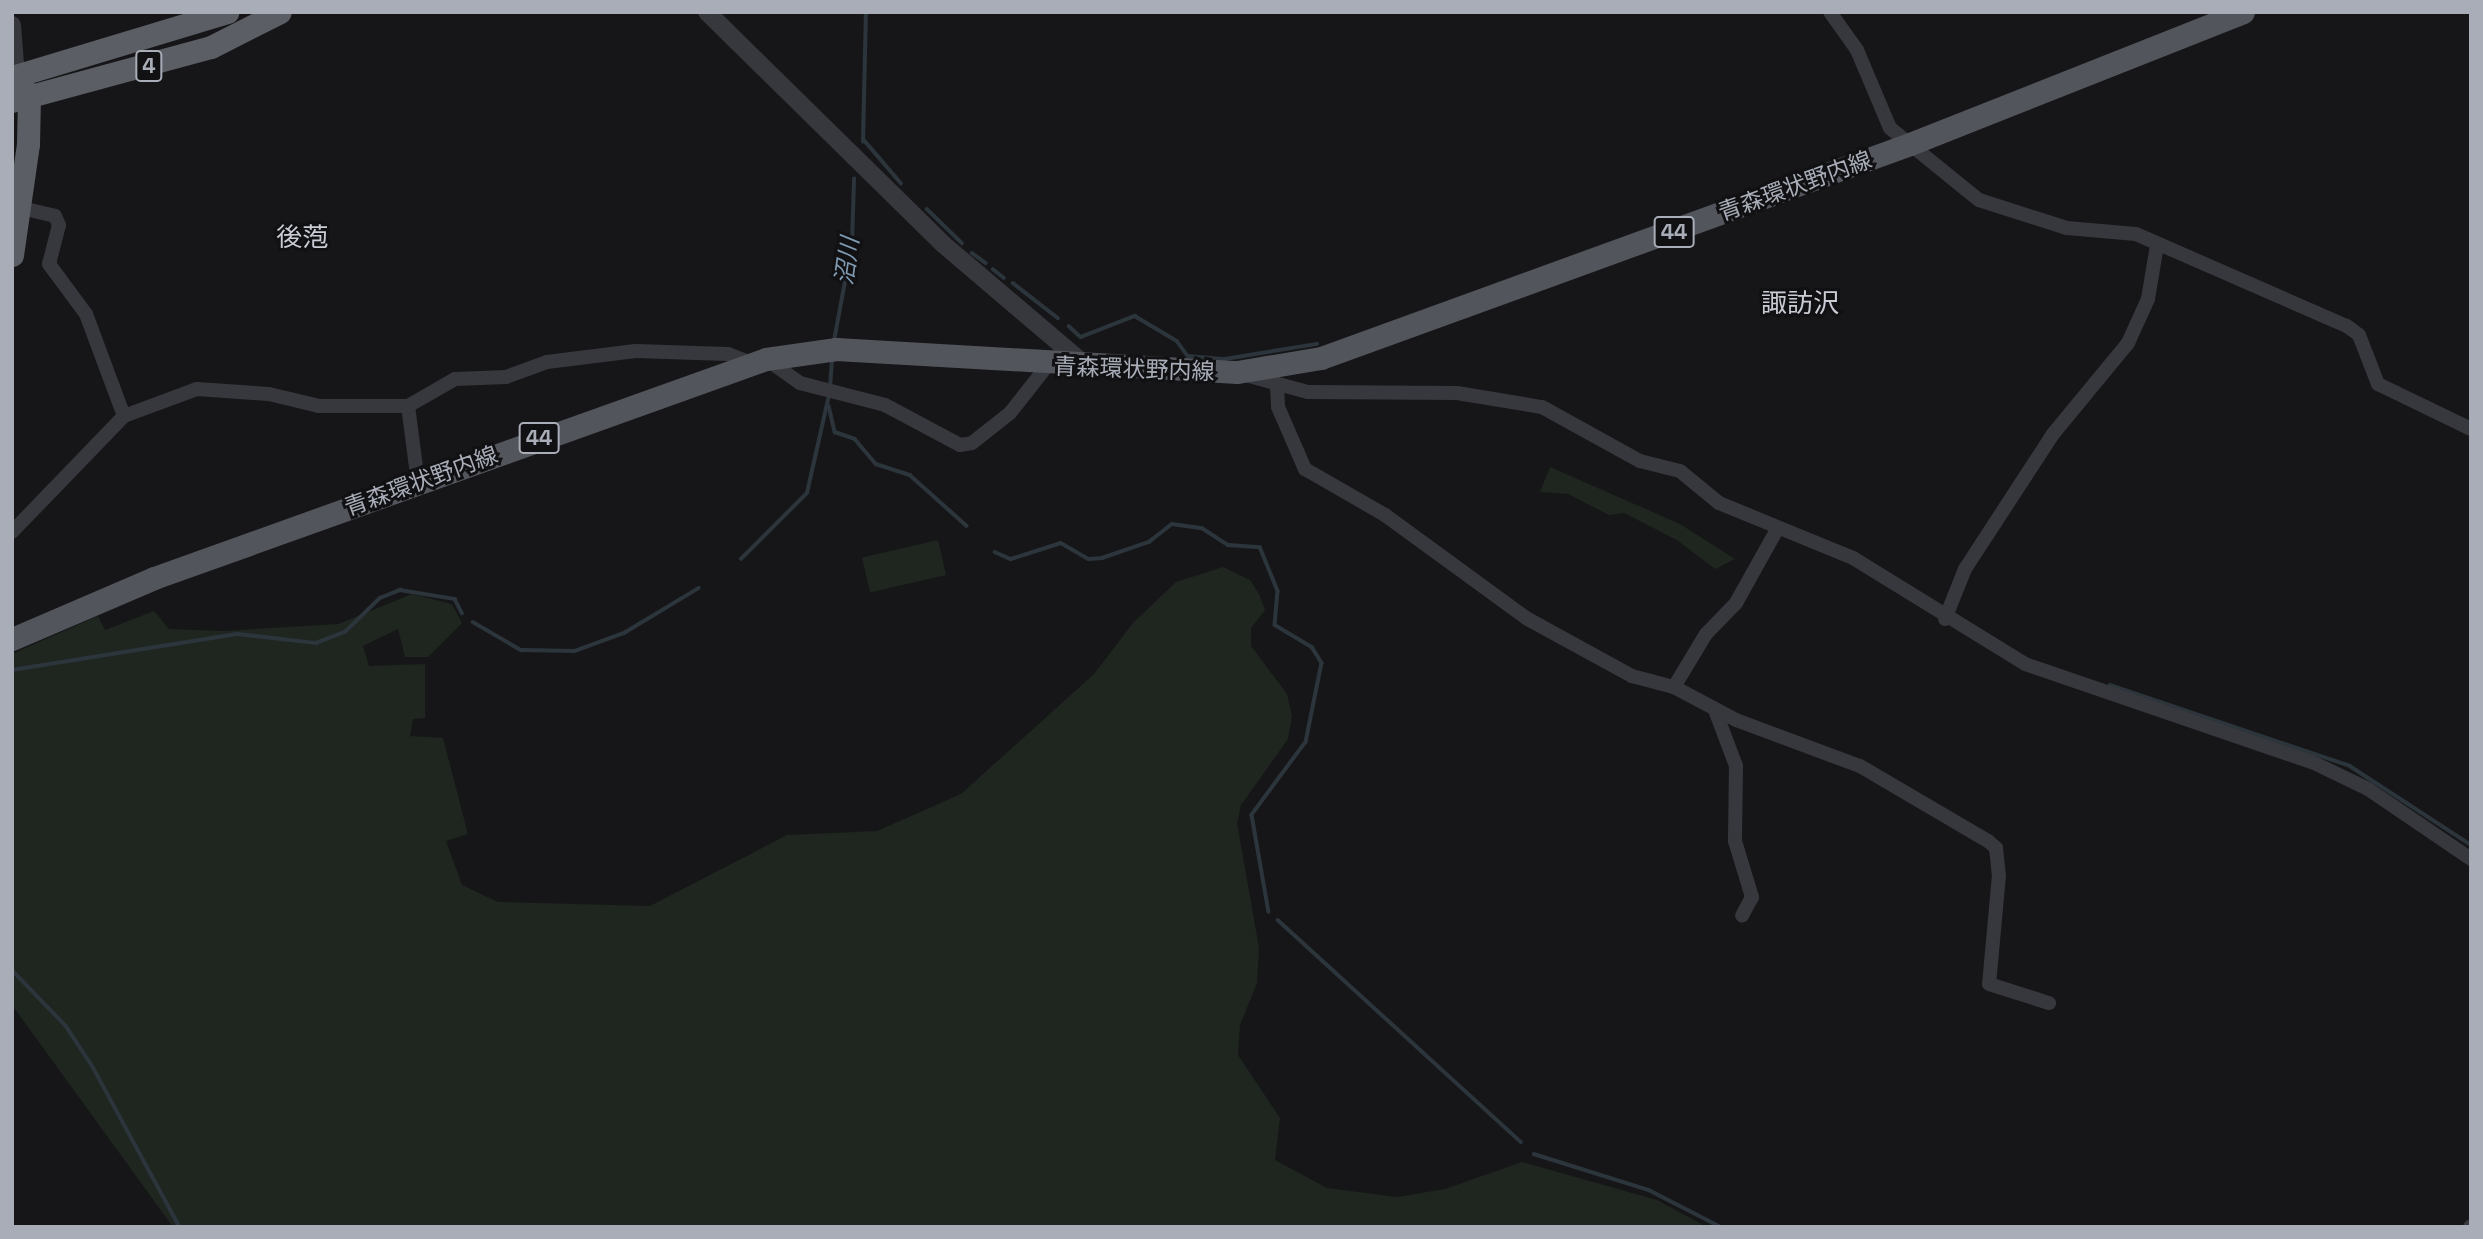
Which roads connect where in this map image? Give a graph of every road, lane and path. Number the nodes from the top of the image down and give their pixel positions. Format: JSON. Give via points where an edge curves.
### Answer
{"nodes":[{"id":1,"x":227,"y":12,"type":"edge"},
{"id":2,"x":279,"y":12,"type":"edge"},
{"id":3,"x":707,"y":12,"type":"edge"},
{"id":4,"x":1830,"y":12,"type":"edge"},
{"id":5,"x":2243,"y":12,"type":"edge"},
{"id":6,"x":12,"y":24,"type":"edge"},
{"id":7,"x":16,"y":89,"type":"edge"},
{"id":8,"x":1910,"y":144,"type":"junction"},
{"id":9,"x":21,"y":208,"type":"junction"},
{"id":10,"x":2157,"y":245,"type":"junction"},
{"id":11,"x":12,"y":255,"type":"edge"},
{"id":12,"x":759,"y":361,"type":"junction"},
{"id":13,"x":1047,"y":366,"type":"junction"},
{"id":14,"x":1087,"y":367,"type":"junction"},
{"id":15,"x":1237,"y":372,"type":"junction"},
{"id":16,"x":1278,"y":386,"type":"junction"},
{"id":17,"x":408,"y":406,"type":"junction"},
{"id":18,"x":124,"y":416,"type":"junction"},
{"id":19,"x":2471,"y":429,"type":"edge"},
{"id":20,"x":418,"y":482,"type":"junction"},
{"id":21,"x":1778,"y":528,"type":"junction"},
{"id":22,"x":12,"y":532,"type":"edge"},
{"id":23,"x":1945,"y":619,"type":"junction"},
{"id":24,"x":12,"y":639,"type":"edge"},
{"id":25,"x":1674,"y":687,"type":"junction"},
{"id":26,"x":1715,"y":710,"type":"junction"},
{"id":27,"x":2471,"y":859,"type":"edge"},
{"id":28,"x":1742,"y":916,"type":"dead end"},
{"id":29,"x":2049,"y":1003,"type":"dead end"}],
"edges":[{"from":1,"to":7,"type":"highway","number":"4"},
{"from":2,"to":7,"type":"highway","number":"4","via":[[211,47]]},
{"from":3,"to":14,"type":"street","via":[[943,244]]},
{"from":4,"to":8,"type":"street","via":[[1857,50],[1890,128]]},
{"from":5,"to":8,"type":"main road","name":"青森環状野内線","number":"44"},
{"from":6,"to":7,"type":"street"},
{"from":7,"to":9,"type":"highway"},
{"from":8,"to":10,"type":"street","via":[[1979,200],[2008,212],[2067,228],[2117,230]]},
{"from":8,"to":15,"type":"main road","name":"青森環状野内線","number":"44","via":[[1382,341]]},
{"from":9,"to":11,"type":"highway"},
{"from":9,"to":18,"type":"street","via":[[55,216],[59,225],[49,264],[86,314]]},
{"from":10,"to":19,"type":"street","via":[[2347,326],[2359,335],[2378,384]]},
{"from":10,"to":23,"type":"street","via":[[2136,331],[2053,434],[1965,569]]},
{"from":12,"to":13,"type":"main road","name":"青森環状野内線","number":"44","via":[[836,349]]},
{"from":12,"to":13,"type":"street","via":[[800,383],[885,405],[960,445],[972,443],[1010,413]]},
{"from":12,"to":17,"type":"street","via":[[728,354],[635,351],[547,362],[506,377],[455,379]]},
{"from":12,"to":20,"type":"main road","name":"青森環状野内線","number":"44"},
{"from":13,"to":14,"type":"main road","name":"青森環状野内線","number":"44"},
{"from":14,"to":15,"type":"main road","name":"青森環状野内線","number":"44"},
{"from":15,"to":16,"type":"street"},
{"from":16,"to":21,"type":"street","via":[[1342,396],[1457,393],[1542,407],[1640,461],[1680,471],[1720,503]]},
{"from":16,"to":25,"type":"street","via":[[1281,418],[1305,469],[1385,515],[1526,618],[1632,676]]},
{"from":17,"to":18,"type":"street","via":[[319,406],[215,387]]},
{"from":17,"to":20,"type":"street"},
{"from":18,"to":22,"type":"street"},
{"from":20,"to":24,"type":"main road","name":"青森環状野内線","number":"44","via":[[153,578]]},
{"from":21,"to":23,"type":"street","via":[[1853,558]]},
{"from":21,"to":25,"type":"street","via":[[1736,603],[1706,634]]},
{"from":23,"to":27,"type":"street","via":[[1983,634],[2046,674],[2342,775]]},
{"from":25,"to":26,"type":"street"},
{"from":26,"to":28,"type":"street","via":[[1736,766],[1735,841],[1752,897]]},
{"from":26,"to":29,"type":"street","via":[[1860,766],[1996,848],[1999,875],[1989,985]]}]}
